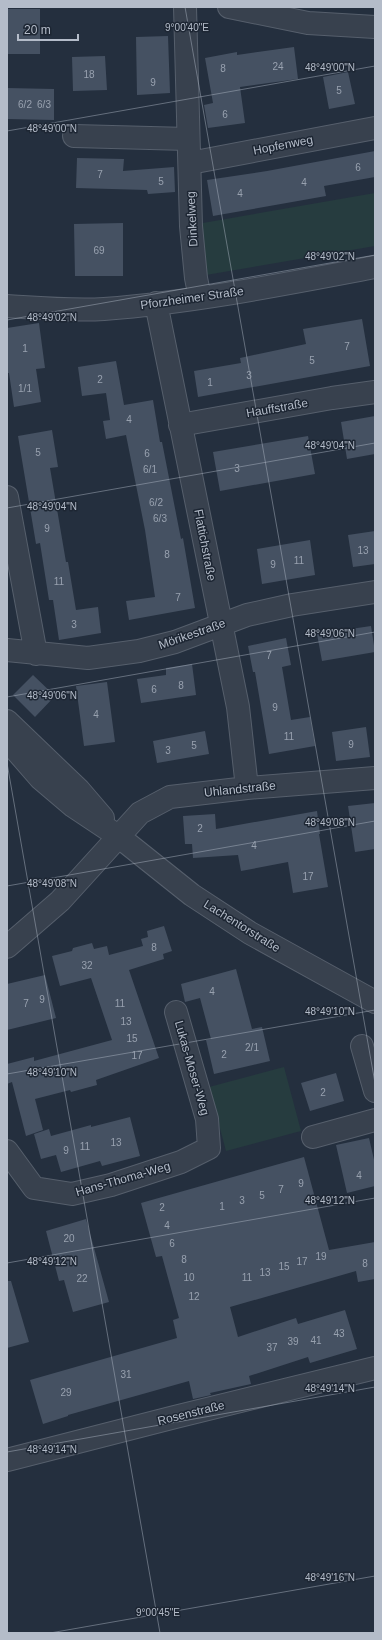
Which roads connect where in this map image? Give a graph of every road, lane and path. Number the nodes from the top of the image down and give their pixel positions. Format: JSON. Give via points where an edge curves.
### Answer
{"nodes":[{"id":1,"x":185,"y":7,"type":"edge"},
{"id":2,"x":229,"y":7,"type":"edge"},
{"id":3,"x":375,"y":27,"type":"edge"},
{"id":4,"x":375,"y":128,"type":"edge"},
{"id":5,"x":74,"y":136,"type":"dead end"},
{"id":6,"x":188,"y":139,"type":"junction"},
{"id":7,"x":190,"y":163,"type":"junction"},
{"id":8,"x":375,"y":267,"type":"edge"},
{"id":9,"x":200,"y":298,"type":"junction"},
{"id":10,"x":156,"y":303,"type":"junction"},
{"id":11,"x":7,"y":306,"type":"edge"},
{"id":12,"x":375,"y":392,"type":"edge"},
{"id":13,"x":180,"y":426,"type":"junction"},
{"id":14,"x":7,"y":497,"type":"edge"},
{"id":15,"x":375,"y":592,"type":"edge"},
{"id":16,"x":221,"y":625,"type":"junction"},
{"id":17,"x":7,"y":650,"type":"edge"},
{"id":18,"x":36,"y":654,"type":"junction"},
{"id":19,"x":7,"y":721,"type":"edge"},
{"id":20,"x":7,"y":740,"type":"edge"},
{"id":21,"x":375,"y":778,"type":"edge"},
{"id":22,"x":248,"y":788,"type":"junction"},
{"id":23,"x":118,"y":836,"type":"junction"},
{"id":24,"x":7,"y":946,"type":"edge"},
{"id":25,"x":375,"y":1002,"type":"edge"},
{"id":26,"x":176,"y":1012,"type":"dead end"},
{"id":27,"x":362,"y":1046,"type":"dead end"},
{"id":28,"x":375,"y":1092,"type":"edge"},
{"id":29,"x":375,"y":1120,"type":"edge"},
{"id":30,"x":313,"y":1137,"type":"dead end"},
{"id":31,"x":209,"y":1148,"type":"joint"},
{"id":32,"x":7,"y":1151,"type":"edge"},
{"id":33,"x":375,"y":1368,"type":"edge"},
{"id":34,"x":7,"y":1460,"type":"edge"}],
"edges":[{"from":1,"to":6,"type":"street","name":"Dinkelweg"},
{"from":2,"to":3,"type":"street","via":[[308,23]]},
{"from":4,"to":7,"type":"street","name":"Hopfenweg"},
{"from":5,"to":6,"type":"street"},
{"from":6,"to":7,"type":"street","name":"Dinkelweg"},
{"from":7,"to":9,"type":"street","name":"Dinkelweg","via":[[191,226]]},
{"from":8,"to":9,"type":"street","name":"Pforzheimer Straße"},
{"from":9,"to":10,"type":"street","name":"Pforzheimer Straße"},
{"from":10,"to":11,"type":"street","name":"Pforzheimer Straße","via":[[103,309]]},
{"from":10,"to":13,"type":"street","name":"Flattichstraße"},
{"from":12,"to":13,"type":"street","name":"Hauffstraße"},
{"from":13,"to":16,"type":"street","name":"Flattichstraße"},
{"from":14,"to":18,"type":"street"},
{"from":15,"to":16,"type":"street","name":"Mörikestraße","via":[[247,615]]},
{"from":16,"to":18,"type":"street","name":"Mörikestraße","via":[[175,642],[140,651],[88,658]]},
{"from":16,"to":22,"type":"street","name":"Flattichstraße","via":[[238,707]]},
{"from":17,"to":18,"type":"street","name":"Mörikestraße"},
{"from":19,"to":23,"type":"street","name":"Lachentorstraße","via":[[80,790]]},
{"from":20,"to":23,"type":"street","name":"Lachentorstraße","via":[[40,778],[73,806]]},
{"from":21,"to":22,"type":"street","name":"Uhlandstraße"},
{"from":22,"to":23,"type":"street","name":"Uhlandstraße","via":[[170,797],[140,813]]},
{"from":23,"to":24,"type":"street","name":"Uhlandstraße","via":[[60,901]]},
{"from":23,"to":25,"type":"street","name":"Lachentorstraße","via":[[192,894],[250,933]]},
{"from":26,"to":31,"type":"street","name":"Lukas-Moser-Weg","via":[[208,1119]]},
{"from":27,"to":28,"type":"street"},
{"from":29,"to":30,"type":"street"},
{"from":31,"to":32,"type":"street","name":"Hans-Thoma-Weg","via":[[181,1162],[111,1185],[72,1194],[34,1188]]},
{"from":33,"to":34,"type":"street","name":"Rosenstraße"}]}
